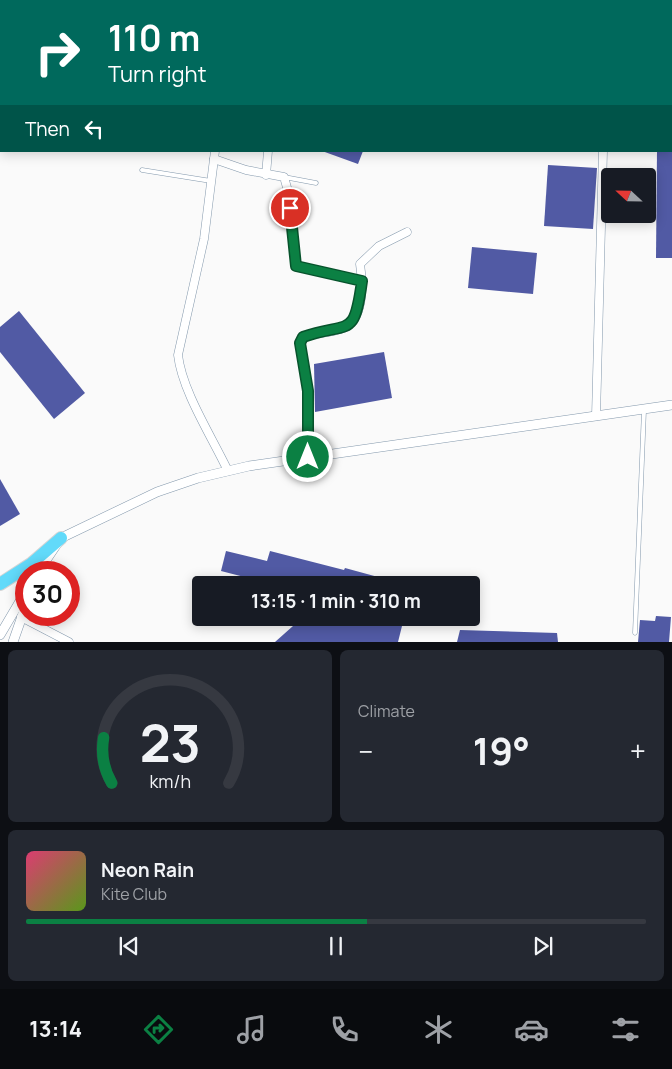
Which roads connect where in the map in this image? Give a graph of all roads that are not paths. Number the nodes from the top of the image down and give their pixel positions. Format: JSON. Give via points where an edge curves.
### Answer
{"nodes":[{"id":1,"x":268,"y":152,"type":"edge"},
{"id":2,"x":603,"y":152,"type":"edge"},
{"id":3,"x":215,"y":155,"type":"edge"},
{"id":4,"x":142,"y":170,"type":"dead end"},
{"id":5,"x":266,"y":175,"type":"junction"},
{"id":6,"x":284,"y":177,"type":"junction"},
{"id":7,"x":211,"y":181,"type":"junction"},
{"id":8,"x":316,"y":183,"type":"dead end"},
{"id":9,"x":407,"y":232,"type":"dead end"},
{"id":10,"x":362,"y":281,"type":"junction"},
{"id":11,"x":672,"y":405,"type":"edge"},
{"id":12,"x":644,"y":409,"type":"junction"},
{"id":13,"x":596,"y":416,"type":"junction"},
{"id":14,"x":308,"y":457,"type":"junction"},
{"id":15,"x":228,"y":470,"type":"junction"},
{"id":16,"x":61,"y":538,"type":"junction"},
{"id":17,"x":45,"y":561,"type":"edge"},
{"id":18,"x":0,"y":584,"type":"edge"},
{"id":19,"x":15,"y":610,"type":"edge"},
{"id":20,"x":18,"y":626,"type":"edge"},
{"id":21,"x":38,"y":626,"type":"edge"},
{"id":22,"x":635,"y":633,"type":"dead end"},
{"id":23,"x":0,"y":635,"type":"edge"},
{"id":24,"x":13,"y":642,"type":"edge"},
{"id":25,"x":69,"y":642,"type":"edge"}],
"edges":[{"from":1,"to":5,"type":"street"},
{"from":2,"to":13,"type":"street"},
{"from":3,"to":5,"type":"street"},
{"from":3,"to":7,"type":"street"},
{"from":4,"to":7,"type":"lane"},
{"from":5,"to":6,"type":"street"},
{"from":6,"to":8,"type":"lane"},
{"from":6,"to":10,"type":"street","via":[[296,266]]},
{"from":7,"to":15,"type":"street","via":[[204,239],[178,355],[186,386]]},
{"from":9,"to":10,"type":"street","via":[[367,255],[360,264]]},
{"from":10,"to":14,"type":"street","via":[[358,309],[352,323],[342,329],[303,337],[300,343],[308,391]]},
{"from":11,"to":12,"type":"street"},
{"from":12,"to":13,"type":"street"},
{"from":12,"to":22,"type":"lane"},
{"from":13,"to":14,"type":"street"},
{"from":14,"to":15,"type":"street"},
{"from":15,"to":16,"type":"street","via":[[158,492]]},
{"from":16,"to":17,"type":"street"},
{"from":16,"to":18,"type":"highway","via":[[31,564]]},
{"from":19,"to":23,"type":"street"},
{"from":20,"to":24,"type":"street"},
{"from":21,"to":25,"type":"street"}]}
